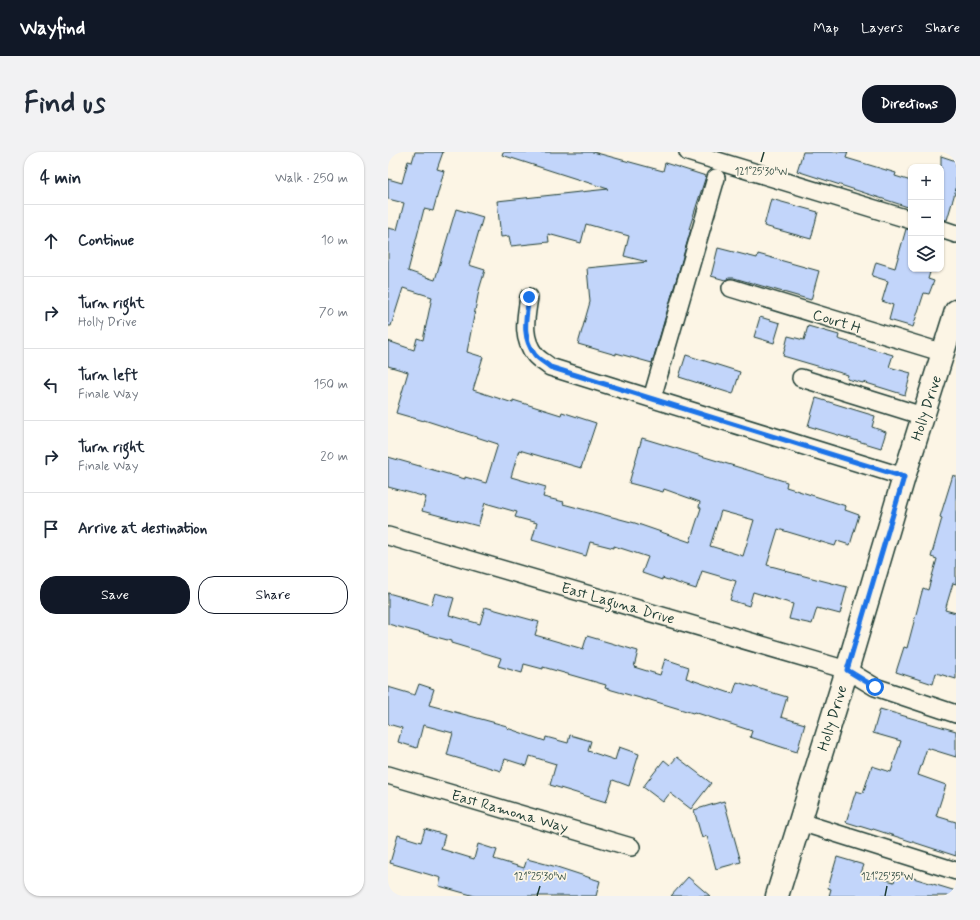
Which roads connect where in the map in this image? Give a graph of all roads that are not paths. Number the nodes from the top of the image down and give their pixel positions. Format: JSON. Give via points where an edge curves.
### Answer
{"nodes":[{"id":1,"x":688,"y":152,"type":"edge"},
{"id":2,"x":716,"y":178,"type":"dead end"},
{"id":3,"x":908,"y":219,"type":"edge"},
{"id":4,"x":944,"y":231,"type":"edge"},
{"id":5,"x":956,"y":234,"type":"edge"},
{"id":6,"x":731,"y":288,"type":"dead end"},
{"id":7,"x":529,"y":297,"type":"dead end"},
{"id":8,"x":956,"y":311,"type":"edge"},
{"id":9,"x":944,"y":353,"type":"junction"},
{"id":10,"x":801,"y":378,"type":"dead end"},
{"id":11,"x":652,"y":398,"type":"junction"},
{"id":12,"x":923,"y":416,"type":"junction"},
{"id":13,"x":904,"y":477,"type":"junction"},
{"id":14,"x":388,"y":536,"type":"edge"},
{"id":15,"x":847,"y":670,"type":"junction"},
{"id":16,"x":956,"y":714,"type":"edge"},
{"id":17,"x":388,"y":775,"type":"edge"},
{"id":18,"x":800,"y":822,"type":"junction"},
{"id":19,"x":631,"y":847,"type":"dead end"},
{"id":20,"x":956,"y":871,"type":"edge"},
{"id":21,"x":777,"y":896,"type":"edge"}],
"edges":[{"from":1,"to":3,"type":"street"},
{"from":2,"to":11,"type":"street"},
{"from":4,"to":5,"type":"street"},
{"from":6,"to":9,"type":"street","name":"Court H"},
{"from":7,"to":11,"type":"street","via":[[526,339],[536,356],[550,367]]},
{"from":8,"to":9,"type":"street","name":"Holly Drive"},
{"from":9,"to":12,"type":"street","name":"Holly Drive"},
{"from":10,"to":12,"type":"street"},
{"from":11,"to":13,"type":"street"},
{"from":12,"to":13,"type":"street","name":"Holly Drive"},
{"from":13,"to":15,"type":"street","name":"Holly Drive"},
{"from":14,"to":15,"type":"street","name":"East Laguna Drive"},
{"from":15,"to":16,"type":"street","name":"East Laguna Drive","via":[[875,687]]},
{"from":15,"to":18,"type":"street","name":"Holly Drive"},
{"from":17,"to":19,"type":"street","name":"East Ramona Way"},
{"from":18,"to":20,"type":"street"},
{"from":18,"to":21,"type":"street","name":"Holly Drive"}]}
